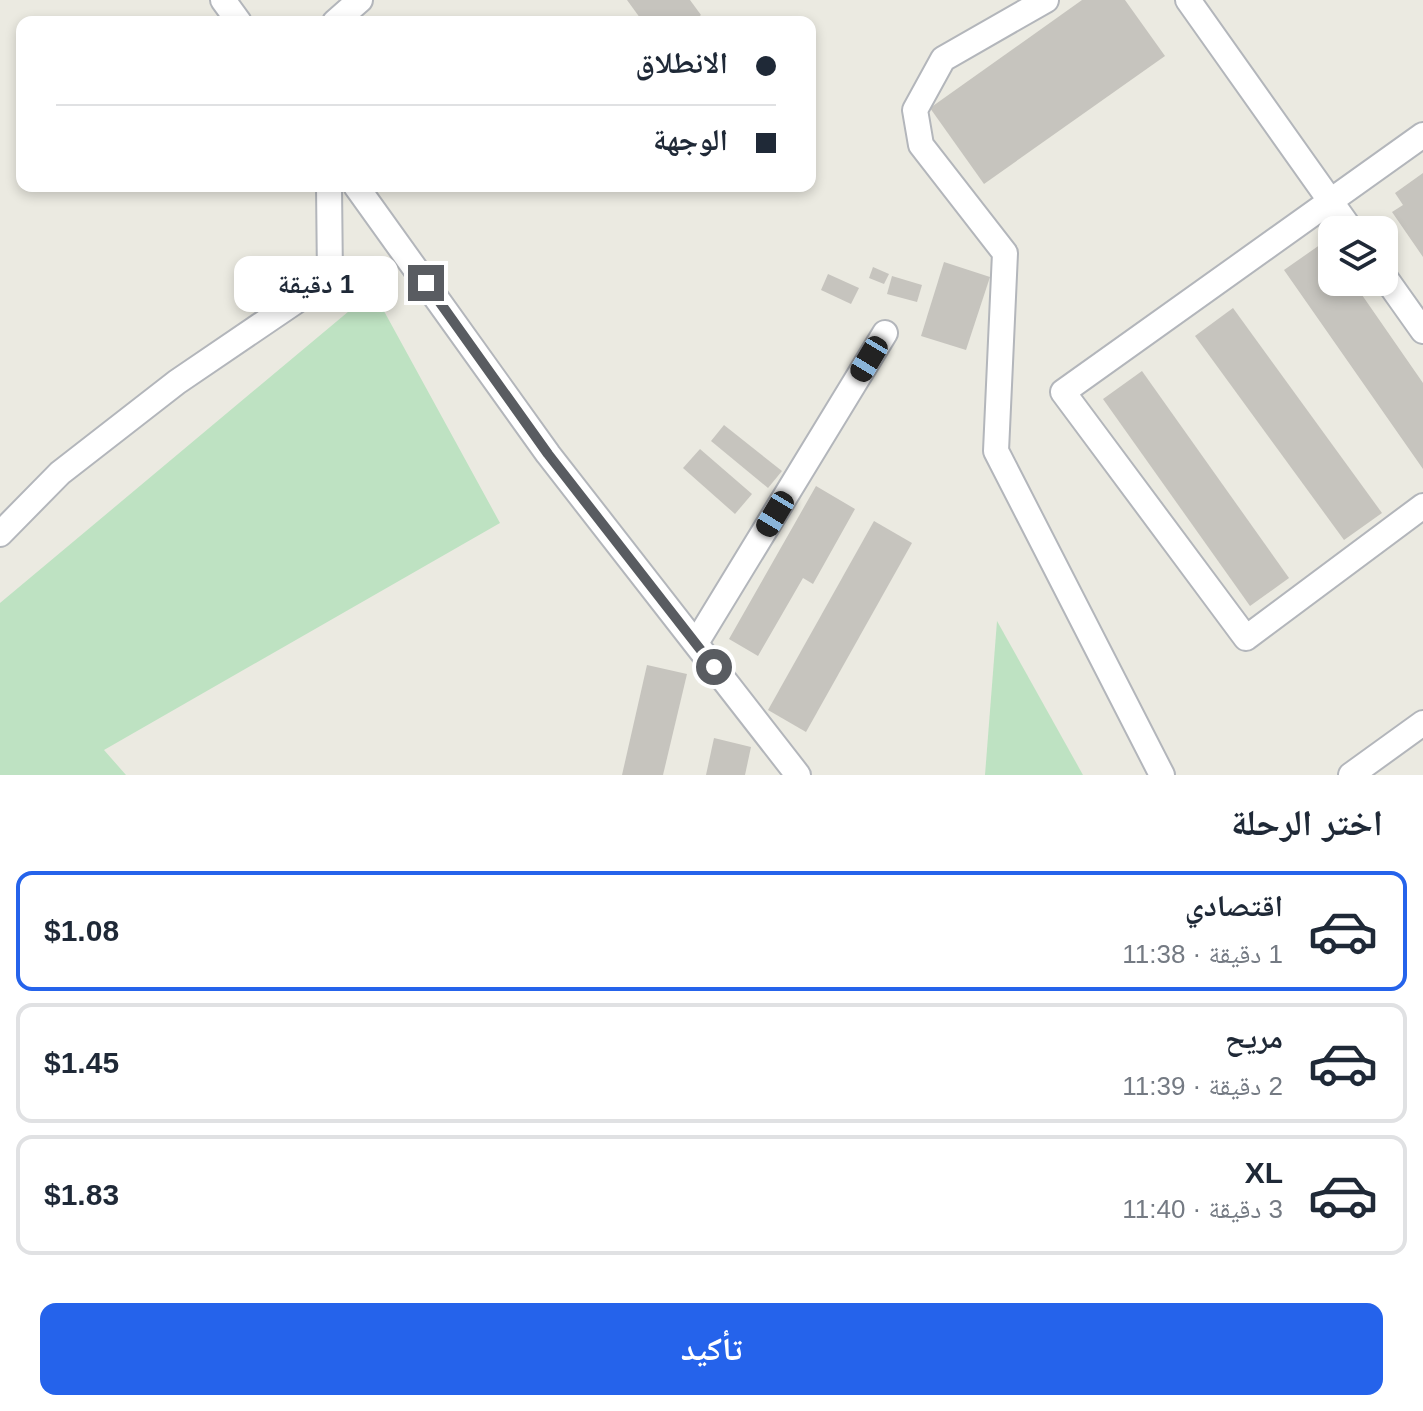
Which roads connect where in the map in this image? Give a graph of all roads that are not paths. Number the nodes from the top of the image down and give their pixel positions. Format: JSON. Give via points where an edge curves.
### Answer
{"nodes":[{"id":1,"x":360,"y":0,"type":"edge"},
{"id":2,"x":1046,"y":0,"type":"edge"},
{"id":3,"x":1188,"y":0,"type":"edge"},
{"id":4,"x":342,"y":16,"type":"edge"},
{"id":5,"x":1423,"y":135,"type":"edge"},
{"id":6,"x":329,"y":192,"type":"edge"},
{"id":7,"x":360,"y":192,"type":"edge"},
{"id":8,"x":1330,"y":200,"type":"junction"},
{"id":9,"x":1341,"y":216,"type":"edge"},
{"id":10,"x":1398,"y":296,"type":"edge"},
{"id":11,"x":1423,"y":331,"type":"edge"},
{"id":12,"x":885,"y":333,"type":"dead end"},
{"id":13,"x":1423,"y":506,"type":"edge"},
{"id":14,"x":0,"y":534,"type":"edge"},
{"id":15,"x":696,"y":643,"type":"junction"},
{"id":16,"x":1423,"y":723,"type":"edge"},
{"id":17,"x":798,"y":775,"type":"edge"},
{"id":18,"x":1162,"y":775,"type":"edge"},
{"id":19,"x":1351,"y":775,"type":"edge"}],
"edges":[{"from":1,"to":4,"type":"street"},
{"from":2,"to":18,"type":"street","via":[[943,59],[915,110],[921,145],[1005,253],[996,451]]},
{"from":3,"to":8,"type":"street"},
{"from":5,"to":8,"type":"street"},
{"from":6,"to":14,"type":"street","via":[[330,278],[177,382],[60,473]]},
{"from":7,"to":15,"type":"street","via":[[548,454]]},
{"from":8,"to":9,"type":"street"},
{"from":8,"to":13,"type":"street","via":[[1063,392],[1246,638]]},
{"from":10,"to":11,"type":"street"},
{"from":12,"to":15,"type":"street"},
{"from":15,"to":17,"type":"street"},
{"from":16,"to":19,"type":"street"}]}
